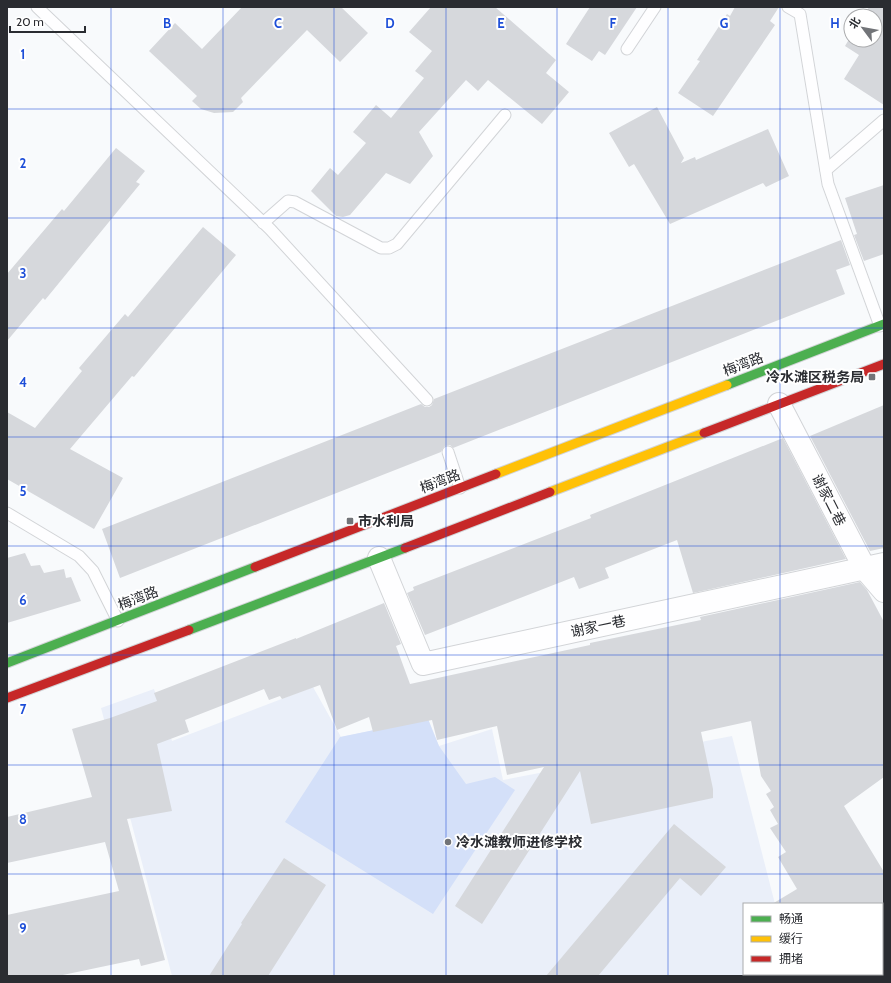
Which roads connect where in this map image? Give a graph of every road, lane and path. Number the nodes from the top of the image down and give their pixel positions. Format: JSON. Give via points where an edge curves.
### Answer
{"nodes":[{"id":1,"x":37,"y":7,"type":"edge"},
{"id":2,"x":655,"y":7,"type":"edge"},
{"id":3,"x":788,"y":7,"type":"edge"},
{"id":4,"x":800,"y":11,"type":"edge"},
{"id":5,"x":627,"y":49,"type":"dead end"},
{"id":6,"x":505,"y":115,"type":"dead end"},
{"id":7,"x":884,"y":120,"type":"edge"},
{"id":8,"x":826,"y":170,"type":"junction"},
{"id":9,"x":263,"y":223,"type":"junction"},
{"id":10,"x":882,"y":325,"type":"edge"},
{"id":11,"x":884,"y":364,"type":"edge"},
{"id":12,"x":427,"y":400,"type":"dead end"},
{"id":13,"x":779,"y":404,"type":"junction"},
{"id":14,"x":448,"y":452,"type":"dead end"},
{"id":15,"x":460,"y":488,"type":"junction"},
{"id":16,"x":7,"y":513,"type":"edge"},
{"id":17,"x":379,"y":558,"type":"junction"},
{"id":18,"x":874,"y":567,"type":"edge"},
{"id":19,"x":884,"y":592,"type":"edge"},
{"id":20,"x":118,"y":621,"type":"junction"},
{"id":21,"x":7,"y":663,"type":"edge"},
{"id":22,"x":7,"y":698,"type":"edge"}],
"edges":[{"from":1,"to":9,"type":"lane"},
{"from":2,"to":5,"type":"lane"},
{"from":3,"to":4,"type":"lane"},
{"from":4,"to":8,"type":"lane"},
{"from":6,"to":9,"type":"lane","via":[[397,244],[390,248],[381,248],[295,202],[288,201]]},
{"from":7,"to":8,"type":"lane"},
{"from":8,"to":10,"type":"lane","via":[[828,184]]},
{"from":9,"to":12,"type":"lane"},
{"from":10,"to":15,"type":"street","name":"梅湾路"},
{"from":11,"to":13,"type":"street"},
{"from":13,"to":17,"type":"street"},
{"from":13,"to":18,"type":"street","name":"谢家二巷"},
{"from":14,"to":15,"type":"lane"},
{"from":15,"to":20,"type":"street","name":"梅湾路"},
{"from":16,"to":20,"type":"lane","via":[[79,556],[93,571]]},
{"from":17,"to":18,"type":"street","name":"谢家一巷","via":[[423,664]]},
{"from":17,"to":22,"type":"street"},
{"from":18,"to":19,"type":"street","name":"谢家二巷"},
{"from":20,"to":21,"type":"street","name":"梅湾路"}]}
